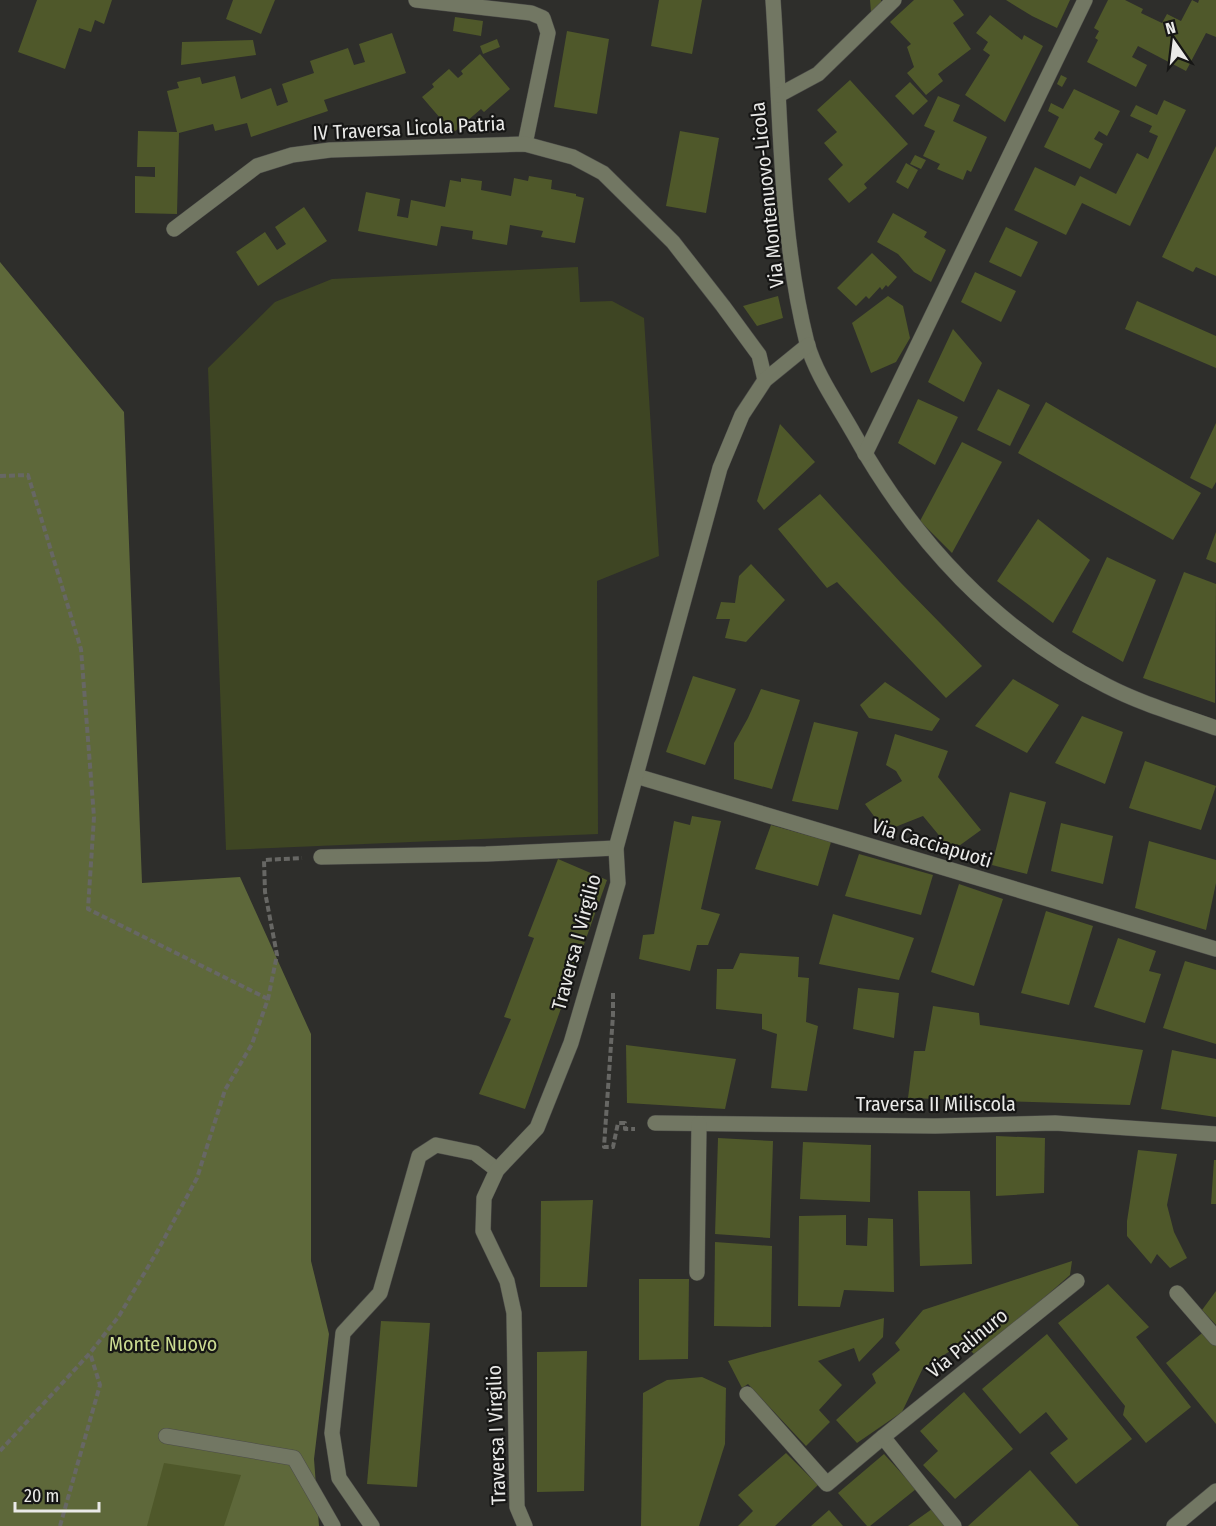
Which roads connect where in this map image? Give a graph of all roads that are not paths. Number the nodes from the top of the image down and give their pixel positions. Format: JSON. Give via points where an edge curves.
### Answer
{"nodes":[{"id":1,"x":416,"y":0,"type":"edge"},
{"id":2,"x":773,"y":0,"type":"edge"},
{"id":3,"x":894,"y":0,"type":"edge"},
{"id":4,"x":1085,"y":0,"type":"edge"},
{"id":5,"x":779,"y":95,"type":"junction"},
{"id":6,"x":525,"y":144,"type":"junction"},
{"id":7,"x":174,"y":229,"type":"dead end"},
{"id":8,"x":808,"y":345,"type":"junction"},
{"id":9,"x":765,"y":380,"type":"junction"},
{"id":10,"x":865,"y":454,"type":"junction"},
{"id":11,"x":1216,"y":728,"type":"edge"},
{"id":12,"x":636,"y":776,"type":"junction"},
{"id":13,"x":616,"y":848,"type":"junction"},
{"id":14,"x":321,"y":857,"type":"road end"},
{"id":15,"x":1216,"y":949,"type":"edge"},
{"id":16,"x":655,"y":1123,"type":"road end"},
{"id":17,"x":699,"y":1124,"type":"junction"},
{"id":18,"x":1216,"y":1134,"type":"edge"},
{"id":19,"x":497,"y":1170,"type":"junction"},
{"id":20,"x":698,"y":1273,"type":"dead end"},
{"id":21,"x":1077,"y":1281,"type":"dead end"},
{"id":22,"x":1177,"y":1293,"type":"dead end"},
{"id":23,"x":1216,"y":1338,"type":"edge"},
{"id":24,"x":747,"y":1394,"type":"dead end"},
{"id":25,"x":166,"y":1436,"type":"dead end"},
{"id":26,"x":883,"y":1437,"type":"junction"},
{"id":27,"x":1216,"y":1491,"type":"edge"},
{"id":28,"x":333,"y":1526,"type":"edge"},
{"id":29,"x":372,"y":1526,"type":"edge"},
{"id":30,"x":525,"y":1526,"type":"edge"},
{"id":31,"x":954,"y":1526,"type":"edge"},
{"id":32,"x":1174,"y":1526,"type":"edge"}],
"edges":[{"from":1,"to":6,"type":"street","name":"IV Traversa Licola Patria","via":[[531,13],[543,18],[548,33]]},
{"from":2,"to":5,"type":"street","name":"Via Montenuovo-Licola"},
{"from":3,"to":5,"type":"street","via":[[818,74]]},
{"from":4,"to":10,"type":"street"},
{"from":5,"to":8,"type":"street","name":"Via Montenuovo-Licola","via":[[788,230]]},
{"from":6,"to":7,"type":"street","name":"IV Traversa Licola Patria","via":[[330,150],[292,155],[257,166]]},
{"from":6,"to":9,"type":"street","name":"IV Traversa Licola Patria","via":[[573,157],[603,173],[673,242],[759,355]]},
{"from":8,"to":9,"type":"street","name":"Traversa I Virgilio"},
{"from":8,"to":10,"type":"street","name":"Via Montenuovo-Licola"},
{"from":9,"to":12,"type":"street","name":"Traversa I Virgilio","via":[[742,414],[720,468]]},
{"from":10,"to":11,"type":"street","name":"Via Montenuovo-Licola","via":[[928,544],[1005,621],[1108,687]]},
{"from":12,"to":13,"type":"street","name":"Traversa I Virgilio"},
{"from":12,"to":15,"type":"street","name":"Via Cacciapuoti"},
{"from":13,"to":14,"type":"street"},
{"from":13,"to":19,"type":"street","name":"Traversa I Virgilio","via":[[618,884],[571,1043],[537,1128]]},
{"from":16,"to":17,"type":"street","name":"Traversa II Miliscola"},
{"from":17,"to":18,"type":"street","name":"Traversa II Miliscola","via":[[1055,1123]]},
{"from":17,"to":20,"type":"street"},
{"from":19,"to":29,"type":"street","via":[[475,1153],[436,1144],[419,1156],[380,1293],[343,1334],[332,1433],[339,1478]]},
{"from":19,"to":30,"type":"street","name":"Traversa I Virgilio","via":[[484,1198],[483,1231],[507,1281],[514,1313],[517,1507]]},
{"from":21,"to":26,"type":"street","name":"Via Palinuro"},
{"from":22,"to":23,"type":"street"},
{"from":24,"to":26,"type":"street","name":"Via Palinuro","via":[[827,1484]]},
{"from":25,"to":28,"type":"street","via":[[294,1458]]},
{"from":26,"to":31,"type":"street"},
{"from":27,"to":32,"type":"street"}]}
